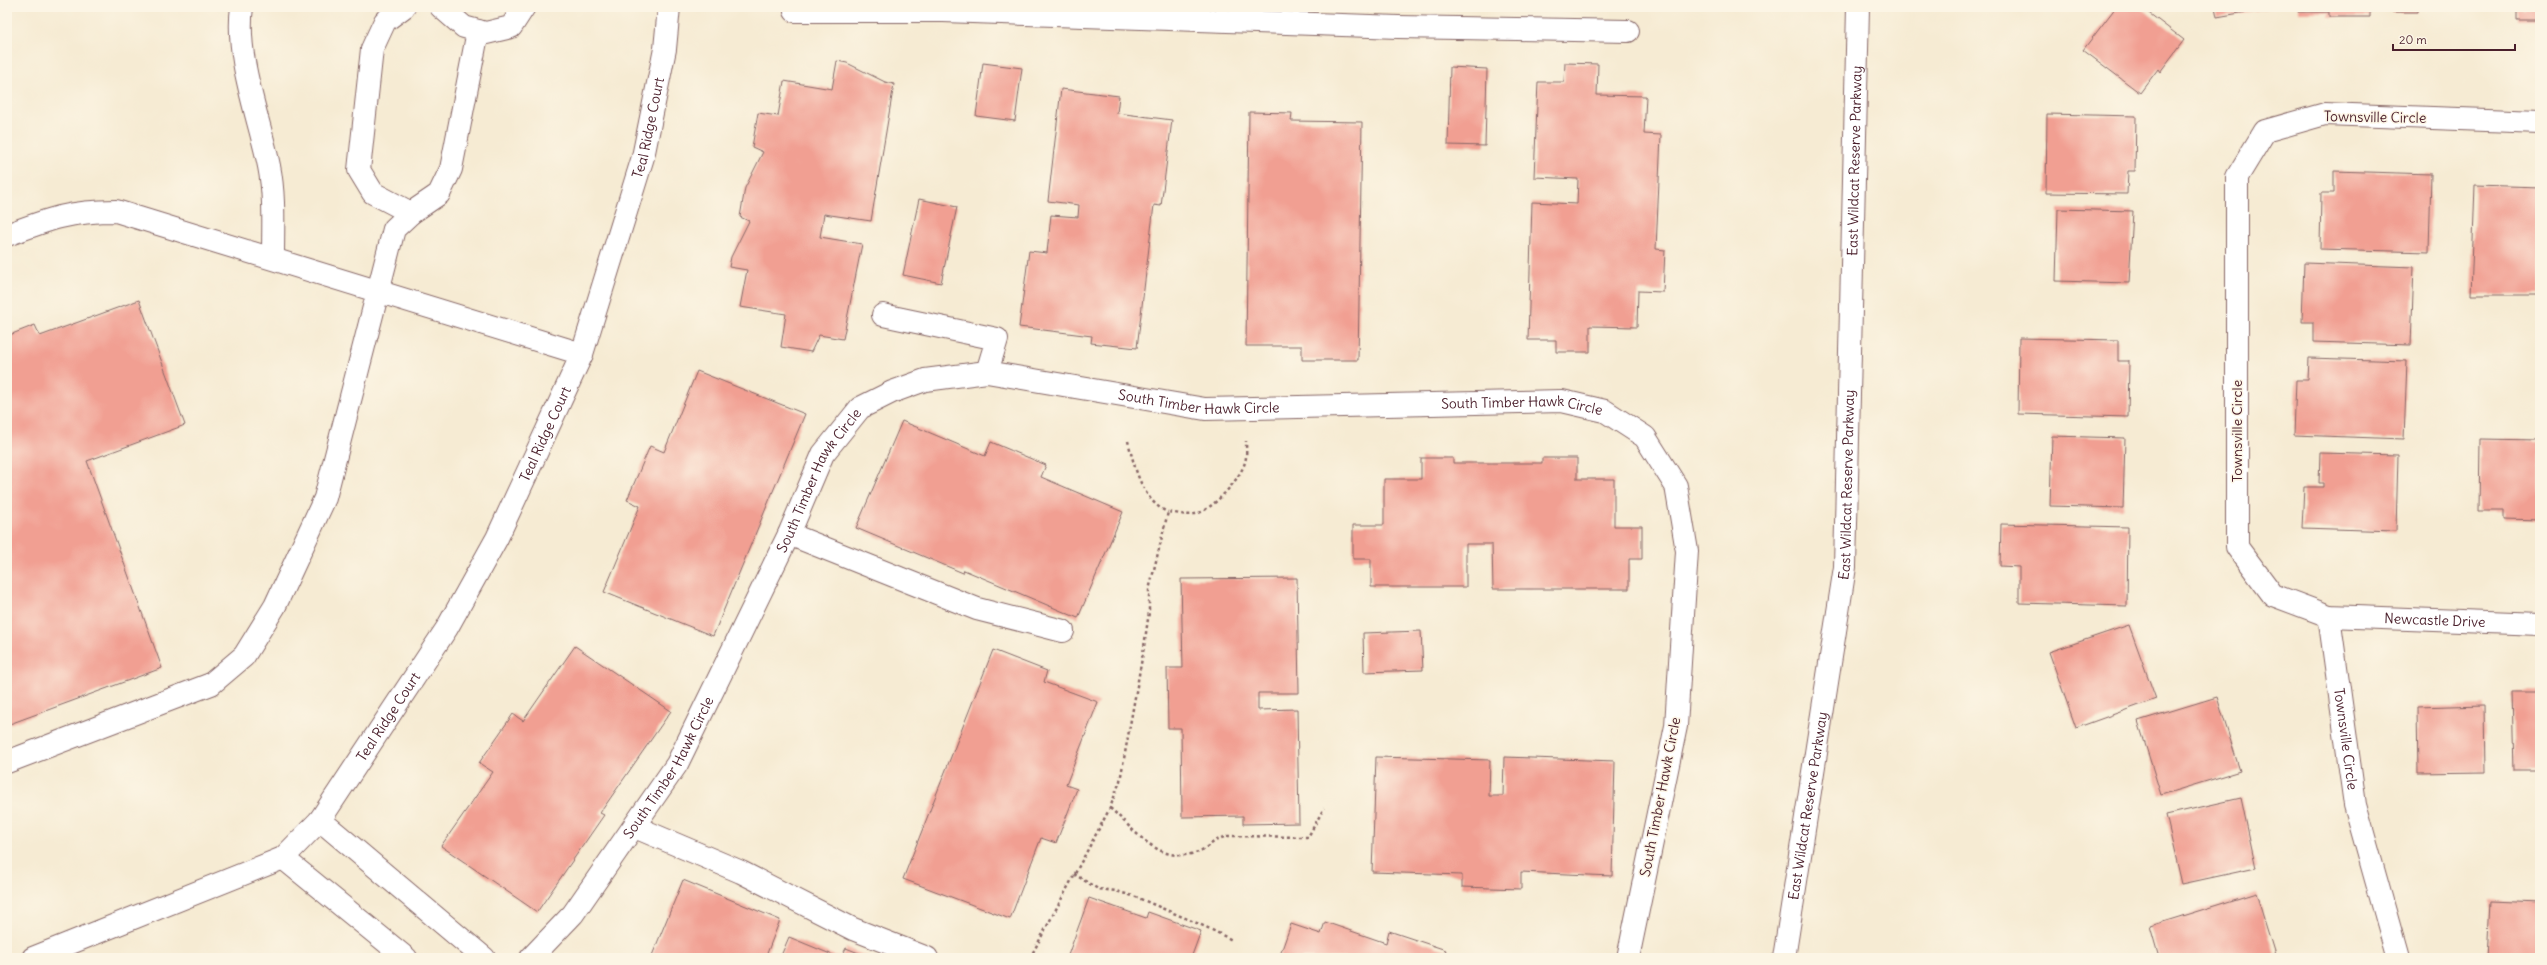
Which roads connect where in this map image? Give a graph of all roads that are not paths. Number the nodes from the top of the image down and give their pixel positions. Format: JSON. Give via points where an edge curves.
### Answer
{"nodes":[{"id":1,"x":242,"y":7,"type":"edge"},
{"id":2,"x":404,"y":7,"type":"edge"},
{"id":3,"x":441,"y":7,"type":"edge"},
{"id":4,"x":524,"y":7,"type":"edge"},
{"id":5,"x":669,"y":7,"type":"edge"},
{"id":6,"x":1858,"y":7,"type":"edge"},
{"id":7,"x":795,"y":11,"type":"dead end"},
{"id":8,"x":478,"y":31,"type":"junction"},
{"id":9,"x":1628,"y":31,"type":"dead end"},
{"id":10,"x":2540,"y":122,"type":"edge"},
{"id":11,"x":411,"y":213,"type":"junction"},
{"id":12,"x":7,"y":235,"type":"edge"},
{"id":13,"x":273,"y":258,"type":"junction"},
{"id":14,"x":380,"y":290,"type":"junction"},
{"id":15,"x":883,"y":315,"type":"dead end"},
{"id":16,"x":582,"y":354,"type":"junction"},
{"id":17,"x":987,"y":372,"type":"junction"},
{"id":18,"x":789,"y":534,"type":"junction"},
{"id":19,"x":2329,"y":616,"type":"junction"},
{"id":20,"x":2540,"y":624,"type":"edge"},
{"id":21,"x":1063,"y":631,"type":"dead end"},
{"id":22,"x":7,"y":762,"type":"edge"},
{"id":23,"x":320,"y":820,"type":"junction"},
{"id":24,"x":635,"y":827,"type":"junction"},
{"id":25,"x":283,"y":858,"type":"junction"},
{"id":26,"x":33,"y":958,"type":"edge"},
{"id":27,"x":406,"y":958,"type":"edge"},
{"id":28,"x":484,"y":958,"type":"edge"},
{"id":29,"x":531,"y":958,"type":"edge"},
{"id":30,"x":927,"y":958,"type":"edge"},
{"id":31,"x":1628,"y":958,"type":"edge"},
{"id":32,"x":1784,"y":958,"type":"edge"},
{"id":33,"x":2398,"y":958,"type":"edge"}],
"edges":[{"from":1,"to":13,"type":"street","via":[[239,25],[270,168]]},
{"from":2,"to":11,"type":"street","via":[[385,21],[372,49],[360,170],[373,193]]},
{"from":3,"to":8,"type":"street","via":[[464,27]]},
{"from":4,"to":8,"type":"street","via":[[511,27],[486,34]]},
{"from":5,"to":16,"type":"street","name":"Teal Ridge Court","via":[[665,49],[643,157]]},
{"from":6,"to":32,"type":"street","name":"East Wildcat Reserve Parkway","via":[[1845,567]]},
{"from":7,"to":9,"type":"street","via":[[943,11],[1398,27]]},
{"from":8,"to":11,"type":"street","via":[[451,169],[439,194]]},
{"from":10,"to":19,"type":"street","name":"Townsville Circle","via":[[2325,114],[2265,130],[2237,177],[2237,546],[2273,595]]},
{"from":11,"to":14,"type":"street","via":[[394,229]]},
{"from":12,"to":13,"type":"street","via":[[58,215],[116,211]]},
{"from":13,"to":14,"type":"street"},
{"from":14,"to":16,"type":"street"},
{"from":14,"to":22,"type":"street","via":[[325,498],[275,606],[244,656],[211,684]]},
{"from":15,"to":17,"type":"street","via":[[997,339]]},
{"from":16,"to":23,"type":"street","name":"Teal Ridge Court","via":[[497,538],[447,628]]},
{"from":17,"to":18,"type":"street","name":"South Timber Hawk Circle","via":[[925,380],[892,392],[860,408],[823,454]]},
{"from":17,"to":31,"type":"street","name":"South Timber Hawk Circle","via":[[1205,409],[1562,401],[1605,411],[1645,437],[1676,486],[1687,551],[1676,726]]},
{"from":18,"to":21,"type":"street","via":[[977,609]]},
{"from":18,"to":24,"type":"street","name":"South Timber Hawk Circle","via":[[677,764]]},
{"from":19,"to":20,"type":"street","name":"Newcastle Drive"},
{"from":19,"to":33,"type":"street","name":"Townsville Circle","via":[[2355,805]]},
{"from":23,"to":25,"type":"street","name":"Teal Ridge Court"},
{"from":23,"to":28,"type":"street"},
{"from":24,"to":29,"type":"street","name":"South Timber Hawk Circle","via":[[573,914]]},
{"from":24,"to":30,"type":"street","via":[[742,872],[853,929]]},
{"from":25,"to":26,"type":"street"},
{"from":25,"to":27,"type":"street"}]}
